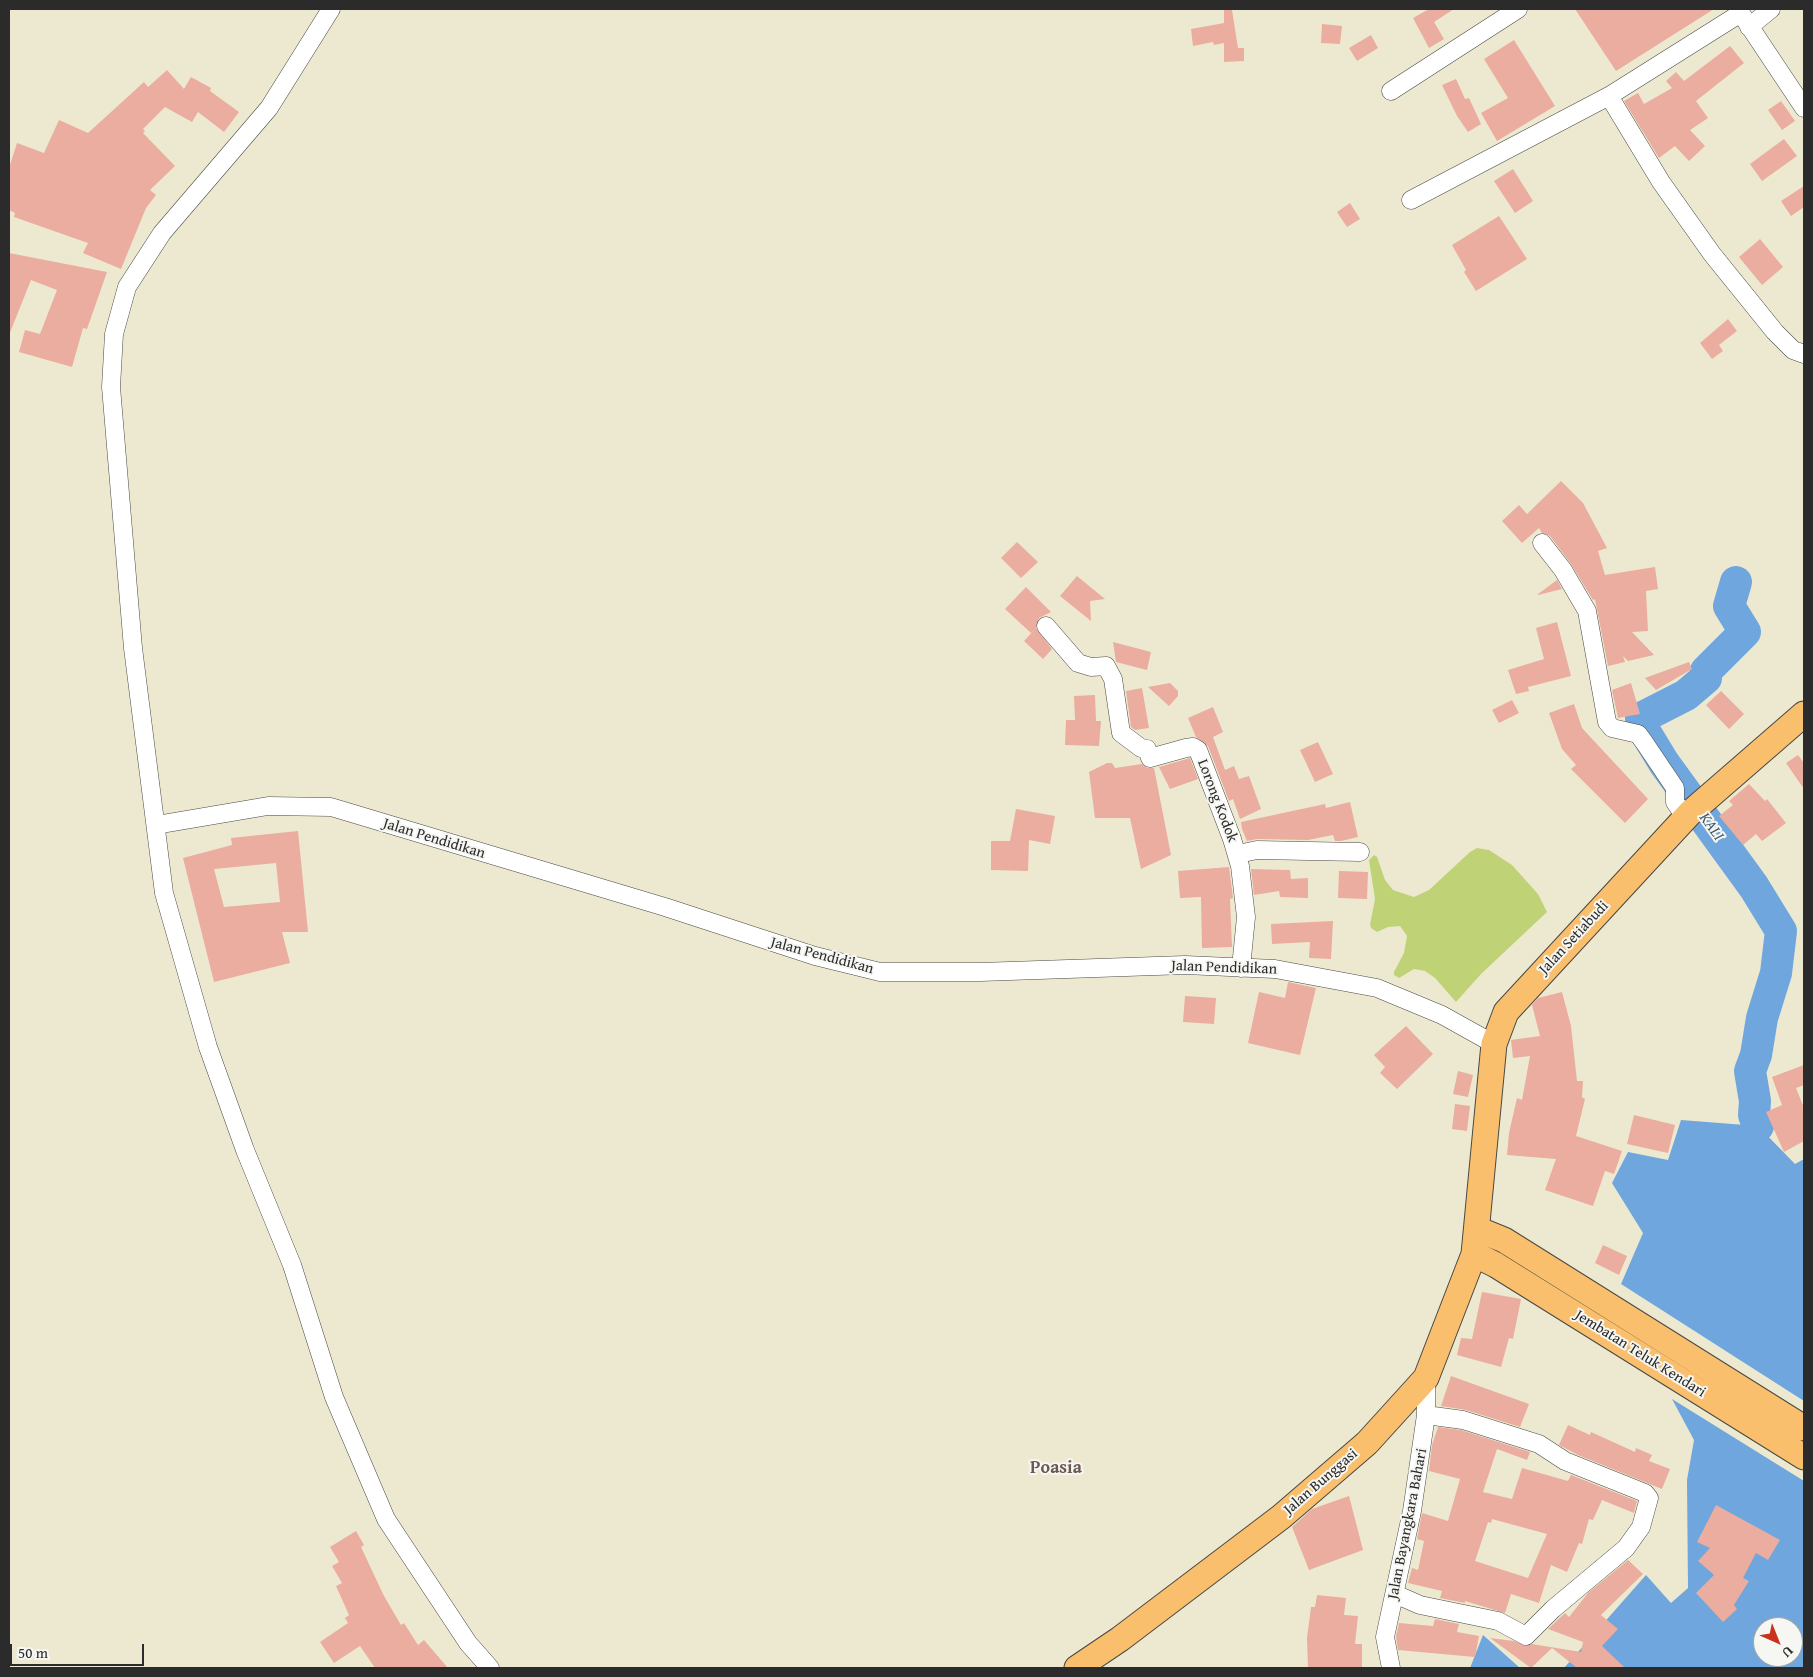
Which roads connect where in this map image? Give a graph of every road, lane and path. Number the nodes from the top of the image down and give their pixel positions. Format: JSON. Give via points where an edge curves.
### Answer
{"nodes":[{"id":1,"x":331,"y":9,"type":"edge"},
{"id":2,"x":1518,"y":9,"type":"edge"},
{"id":3,"x":1771,"y":9,"type":"edge"},
{"id":4,"x":1742,"y":16,"type":"edge"},
{"id":5,"x":1391,"y":91,"type":"dead end"},
{"id":6,"x":1609,"y":96,"type":"junction"},
{"id":7,"x":1804,"y":108,"type":"edge"},
{"id":8,"x":1412,"y":200,"type":"dead end"},
{"id":9,"x":1804,"y":354,"type":"edge"},
{"id":10,"x":1542,"y":544,"type":"dead end"},
{"id":11,"x":1046,"y":626,"type":"dead end"},
{"id":12,"x":1804,"y":714,"type":"edge"},
{"id":13,"x":1692,"y":811,"type":"junction"},
{"id":14,"x":156,"y":825,"type":"junction"},
{"id":15,"x":1360,"y":852,"type":"dead end"},
{"id":16,"x":1238,"y":854,"type":"junction"},
{"id":17,"x":1241,"y":968,"type":"junction"},
{"id":18,"x":1494,"y":1044,"type":"junction"},
{"id":19,"x":1477,"y":1229,"type":"junction"},
{"id":20,"x":1474,"y":1254,"type":"junction"},
{"id":21,"x":1426,"y":1378,"type":"junction"},
{"id":22,"x":1426,"y":1415,"type":"junction"},
{"id":23,"x":1804,"y":1428,"type":"edge"},
{"id":24,"x":1804,"y":1457,"type":"edge"},
{"id":25,"x":1395,"y":1594,"type":"junction"},
{"id":26,"x":490,"y":1668,"type":"edge"},
{"id":27,"x":1077,"y":1668,"type":"edge"},
{"id":28,"x":1391,"y":1668,"type":"edge"}],
"edges":[{"from":1,"to":14,"type":"street","via":[[269,108],[162,233],[127,287],[114,334],[111,387],[120,504],[141,728]]},
{"from":2,"to":5,"type":"street"},
{"from":3,"to":4,"type":"street"},
{"from":4,"to":6,"type":"street"},
{"from":4,"to":7,"type":"street"},
{"from":6,"to":8,"type":"street"},
{"from":6,"to":9,"type":"street","via":[[1695,232],[1775,332],[1793,350]]},
{"from":10,"to":13,"type":"street","via":[[1563,570],[1587,611],[1607,722],[1612,728],[1638,734],[1675,788],[1675,802]]},
{"from":11,"to":16,"type":"street","name":"Lorong Kodok","via":[[1078,663],[1091,667],[1106,666],[1113,679],[1121,733],[1147,749],[1150,758],[1186,748],[1198,750]]},
{"from":12,"to":13,"type":"highway","name":"Jalan Setiabudi"},
{"from":13,"to":18,"type":"highway","name":"Jalan Setiabudi","via":[[1522,993],[1506,1012]]},
{"from":14,"to":17,"type":"street","name":"Jalan Pendidikan","via":[[268,806],[331,807],[665,907],[815,956],[880,972],[1185,966]]},
{"from":14,"to":26,"type":"street","via":[[164,893],[208,1047],[245,1150],[292,1265],[334,1397],[386,1519],[468,1643]]},
{"from":15,"to":16,"type":"street","via":[[1257,850]]},
{"from":16,"to":17,"type":"street","name":"Lorong Kodok","via":[[1246,908]]},
{"from":17,"to":18,"type":"street","name":"Jalan Pendidikan","via":[[1274,969],[1377,988],[1442,1015]]},
{"from":18,"to":19,"type":"highway","name":"Jalan Setiabudi"},
{"from":19,"to":20,"type":"highway","name":"Jalan Bunggasi"},
{"from":19,"to":23,"type":"highway","name":"Jembatan Teluk Kendari","via":[[1504,1240]]},
{"from":20,"to":21,"type":"highway","name":"Jalan Bunggasi"},
{"from":20,"to":24,"type":"highway","name":"Jembatan Teluk Kendari"},
{"from":21,"to":22,"type":"street","name":"Jalan Bayangkara Bahari"},
{"from":21,"to":27,"type":"highway","name":"Jalan Bunggasi","via":[[1367,1443],[1280,1517]]},
{"from":22,"to":25,"type":"street","name":"Jalan Bayangkara Bahari","via":[[1412,1511]]},
{"from":22,"to":25,"type":"street","via":[[1463,1420],[1539,1444],[1565,1461],[1645,1492],[1648,1498],[1641,1527],[1626,1548],[1526,1636],[1498,1621],[1420,1605]]},
{"from":25,"to":28,"type":"street","name":"Jalan Bayangkara Bahari","via":[[1385,1638]]}]}
